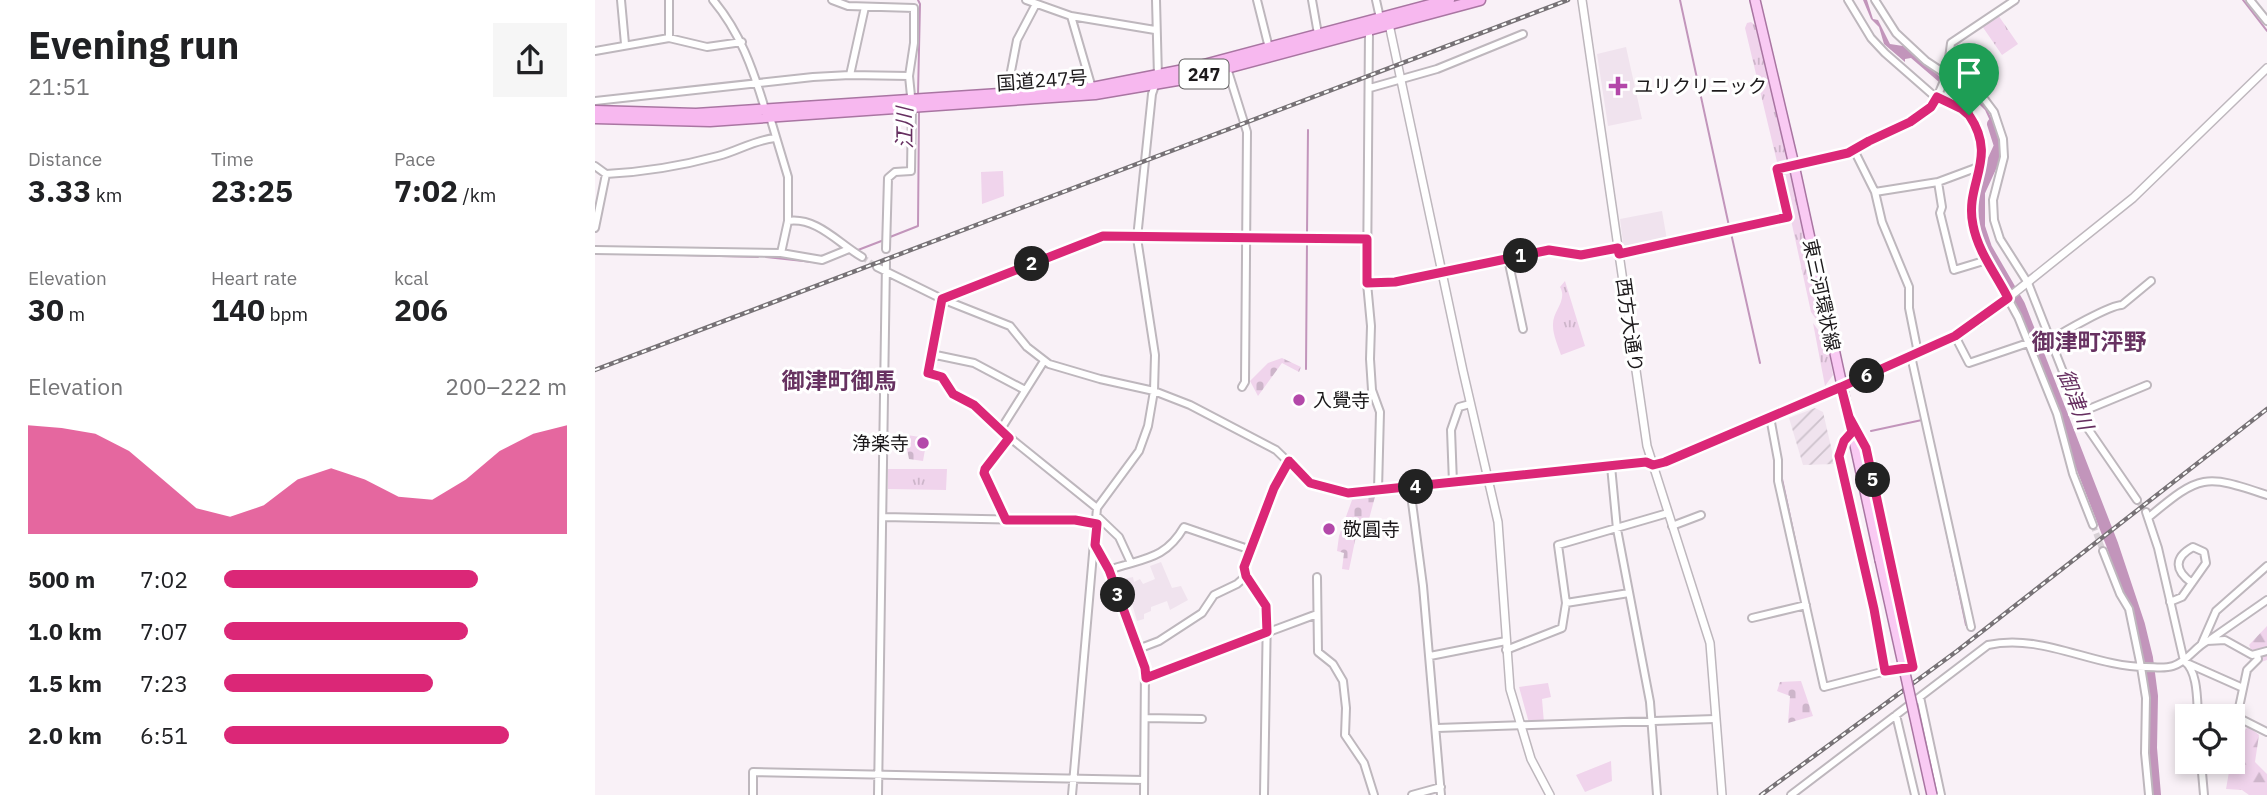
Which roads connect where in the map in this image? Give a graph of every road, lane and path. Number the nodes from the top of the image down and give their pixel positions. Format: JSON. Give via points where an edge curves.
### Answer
{"nodes":[{"id":1,"x":621,"y":0,"type":"edge"},
{"id":2,"x":669,"y":0,"type":"edge"},
{"id":3,"x":713,"y":0,"type":"edge"},
{"id":4,"x":832,"y":0,"type":"edge"},
{"id":5,"x":1026,"y":0,"type":"edge"},
{"id":6,"x":1156,"y":0,"type":"edge"},
{"id":7,"x":1257,"y":0,"type":"edge"},
{"id":8,"x":1312,"y":0,"type":"edge"},
{"id":9,"x":1376,"y":0,"type":"edge"},
{"id":10,"x":1448,"y":0,"type":"edge"},
{"id":11,"x":1480,"y":0,"type":"edge"},
{"id":12,"x":1582,"y":0,"type":"edge"},
{"id":13,"x":1755,"y":0,"type":"edge"},
{"id":14,"x":1848,"y":0,"type":"edge"},
{"id":15,"x":1875,"y":0,"type":"edge"},
{"id":16,"x":2015,"y":0,"type":"edge"},
{"id":17,"x":2250,"y":0,"type":"edge"},
{"id":18,"x":1036,"y":4,"type":"junction"},
{"id":19,"x":865,"y":7,"type":"junction"},
{"id":20,"x":1071,"y":16,"type":"junction"},
{"id":21,"x":1385,"y":21,"type":"junction"},
{"id":22,"x":2267,"y":21,"type":"edge"},
{"id":23,"x":1155,"y":30,"type":"junction"},
{"id":24,"x":1369,"y":30,"type":"junction"},
{"id":25,"x":1318,"y":34,"type":"junction"},
{"id":26,"x":1523,"y":34,"type":"dead end"},
{"id":27,"x":669,"y":38,"type":"junction"},
{"id":28,"x":742,"y":42,"type":"junction"},
{"id":29,"x":625,"y":44,"type":"junction"},
{"id":30,"x":1269,"y":48,"type":"junction"},
{"id":31,"x":595,"y":51,"type":"edge"},
{"id":32,"x":1227,"y":68,"type":"junction"},
{"id":33,"x":2267,"y":68,"type":"edge"},
{"id":34,"x":850,"y":75,"type":"junction"},
{"id":35,"x":1946,"y":75,"type":"junction"},
{"id":36,"x":909,"y":76,"type":"junction"},
{"id":37,"x":1402,"y":79,"type":"junction"},
{"id":38,"x":1156,"y":81,"type":"junction"},
{"id":39,"x":756,"y":83,"type":"junction"},
{"id":40,"x":1092,"y":88,"type":"junction"},
{"id":41,"x":1370,"y":88,"type":"junction"},
{"id":42,"x":1007,"y":92,"type":"junction"},
{"id":43,"x":1938,"y":95,"type":"junction"},
{"id":44,"x":595,"y":101,"type":"edge"},
{"id":45,"x":916,"y":102,"type":"junction"},
{"id":46,"x":595,"y":111,"type":"edge"},
{"id":47,"x":768,"y":113,"type":"junction"},
{"id":48,"x":595,"y":118,"type":"edge"},
{"id":49,"x":775,"y":138,"type":"junction"},
{"id":50,"x":1854,"y":150,"type":"junction"},
{"id":51,"x":1794,"y":165,"type":"junction"},
{"id":52,"x":595,"y":166,"type":"edge"},
{"id":53,"x":1981,"y":166,"type":"junction"},
{"id":54,"x":605,"y":174,"type":"junction"},
{"id":55,"x":1938,"y":182,"type":"junction"},
{"id":56,"x":1875,"y":192,"type":"junction"},
{"id":57,"x":788,"y":220,"type":"junction"},
{"id":58,"x":595,"y":228,"type":"edge"},
{"id":59,"x":1136,"y":238,"type":"junction"},
{"id":60,"x":1246,"y":238,"type":"junction"},
{"id":61,"x":1367,"y":239,"type":"junction"},
{"id":62,"x":849,"y":249,"type":"junction"},
{"id":63,"x":886,"y":249,"type":"dead end"},
{"id":64,"x":595,"y":250,"type":"edge"},
{"id":65,"x":1619,"y":251,"type":"junction"},
{"id":66,"x":781,"y":253,"type":"junction"},
{"id":67,"x":862,"y":257,"type":"tunnel mouth"},
{"id":68,"x":1508,"y":259,"type":"junction"},
{"id":69,"x":1987,"y":260,"type":"junction"},
{"id":70,"x":886,"y":262,"type":"dead end"},
{"id":71,"x":877,"y":267,"type":"tunnel mouth"},
{"id":72,"x":887,"y":270,"type":"junction"},
{"id":73,"x":1443,"y":272,"type":"junction"},
{"id":74,"x":2151,"y":281,"type":"dead end"},
{"id":75,"x":1367,"y":283,"type":"junction"},
{"id":76,"x":2027,"y":283,"type":"junction"},
{"id":77,"x":2009,"y":298,"type":"junction"},
{"id":78,"x":942,"y":299,"type":"junction"},
{"id":79,"x":1523,"y":329,"type":"dead end"},
{"id":80,"x":1955,"y":336,"type":"junction"},
{"id":81,"x":2051,"y":340,"type":"junction"},
{"id":82,"x":2028,"y":343,"type":"junction"},
{"id":83,"x":931,"y":354,"type":"junction"},
{"id":84,"x":1915,"y":354,"type":"junction"},
{"id":85,"x":1044,"y":361,"type":"junction"},
{"id":86,"x":2147,"y":385,"type":"dead end"},
{"id":87,"x":1242,"y":387,"type":"dead end"},
{"id":88,"x":1841,"y":387,"type":"junction"},
{"id":89,"x":1025,"y":390,"type":"junction"},
{"id":90,"x":1154,"y":391,"type":"junction"},
{"id":91,"x":1470,"y":404,"type":"junction"},
{"id":92,"x":2079,"y":413,"type":"junction"},
{"id":93,"x":1770,"y":417,"type":"junction"},
{"id":94,"x":1849,"y":417,"type":"junction"},
{"id":95,"x":1002,"y":429,"type":"junction"},
{"id":96,"x":1852,"y":432,"type":"junction"},
{"id":97,"x":1009,"y":438,"type":"junction"},
{"id":98,"x":1289,"y":461,"type":"junction"},
{"id":99,"x":1653,"y":465,"type":"junction"},
{"id":100,"x":1611,"y":466,"type":"junction"},
{"id":101,"x":1486,"y":480,"type":"junction"},
{"id":102,"x":1453,"y":483,"type":"junction"},
{"id":103,"x":1410,"y":487,"type":"junction"},
{"id":104,"x":1378,"y":490,"type":"junction"},
{"id":105,"x":2267,"y":495,"type":"edge"},
{"id":106,"x":2137,"y":500,"type":"tunnel mouth"},
{"id":107,"x":1097,"y":512,"type":"junction"},
{"id":108,"x":1668,"y":513,"type":"junction"},
{"id":109,"x":1701,"y":515,"type":"dead end"},
{"id":110,"x":883,"y":517,"type":"junction"},
{"id":111,"x":1006,"y":520,"type":"junction"},
{"id":112,"x":1097,"y":524,"type":"junction"},
{"id":113,"x":2093,"y":525,"type":"tunnel mouth"},
{"id":114,"x":1672,"y":526,"type":"junction"},
{"id":115,"x":1617,"y":529,"type":"junction"},
{"id":116,"x":1095,"y":545,"type":"junction"},
{"id":117,"x":1251,"y":550,"type":"junction"},
{"id":118,"x":2103,"y":551,"type":"tunnel mouth"},
{"id":119,"x":1131,"y":563,"type":"junction"},
{"id":120,"x":2267,"y":566,"type":"edge"},
{"id":121,"x":1109,"y":570,"type":"junction"},
{"id":122,"x":1246,"y":576,"type":"junction"},
{"id":123,"x":1317,"y":578,"type":"dead end"},
{"id":124,"x":2192,"y":583,"type":"junction"},
{"id":125,"x":1629,"y":593,"type":"junction"},
{"id":126,"x":2267,"y":600,"type":"edge"},
{"id":127,"x":2170,"y":602,"type":"junction"},
{"id":128,"x":1566,"y":603,"type":"junction"},
{"id":129,"x":1806,"y":605,"type":"junction"},
{"id":130,"x":1317,"y":614,"type":"junction"},
{"id":131,"x":1752,"y":618,"type":"dead end"},
{"id":132,"x":1971,"y":627,"type":"dead end"},
{"id":133,"x":1267,"y":632,"type":"junction"},
{"id":134,"x":1506,"y":641,"type":"junction"},
{"id":135,"x":2204,"y":642,"type":"junction"},
{"id":136,"x":1138,"y":649,"type":"junction"},
{"id":137,"x":1506,"y":650,"type":"junction"},
{"id":138,"x":2267,"y":651,"type":"edge"},
{"id":139,"x":2257,"y":655,"type":"junction"},
{"id":140,"x":1430,"y":656,"type":"junction"},
{"id":141,"x":2187,"y":663,"type":"junction"},
{"id":142,"x":2143,"y":667,"type":"junction"},
{"id":143,"x":1885,"y":671,"type":"junction"},
{"id":144,"x":1146,"y":678,"type":"junction"},
{"id":145,"x":2243,"y":688,"type":"junction"},
{"id":146,"x":1920,"y":696,"type":"junction"},
{"id":147,"x":2198,"y":704,"type":"edge"},
{"id":148,"x":1896,"y":715,"type":"junction"},
{"id":149,"x":1145,"y":718,"type":"junction"},
{"id":150,"x":1202,"y":719,"type":"dead end"},
{"id":151,"x":1715,"y":719,"type":"junction"},
{"id":152,"x":1653,"y":722,"type":"junction"},
{"id":153,"x":1521,"y":726,"type":"junction"},
{"id":154,"x":1437,"y":728,"type":"junction"},
{"id":155,"x":2267,"y":732,"type":"edge"},
{"id":156,"x":2202,"y":774,"type":"edge"},
{"id":157,"x":878,"y":775,"type":"junction"},
{"id":158,"x":1073,"y":778,"type":"junction"},
{"id":159,"x":1144,"y":780,"type":"junction"},
{"id":160,"x":1441,"y":787,"type":"junction"},
{"id":161,"x":753,"y":795,"type":"edge"},
{"id":162,"x":878,"y":795,"type":"edge"},
{"id":163,"x":1072,"y":795,"type":"edge"},
{"id":164,"x":1144,"y":795,"type":"edge"},
{"id":165,"x":1264,"y":795,"type":"edge"},
{"id":166,"x":1374,"y":795,"type":"edge"},
{"id":167,"x":1412,"y":795,"type":"edge"},
{"id":168,"x":1441,"y":795,"type":"edge"},
{"id":169,"x":1550,"y":795,"type":"edge"},
{"id":170,"x":1657,"y":795,"type":"edge"},
{"id":171,"x":1722,"y":795,"type":"edge"},
{"id":172,"x":1791,"y":795,"type":"edge"},
{"id":173,"x":1915,"y":795,"type":"edge"},
{"id":174,"x":1932,"y":795,"type":"edge"},
{"id":175,"x":1941,"y":795,"type":"edge"},
{"id":176,"x":2149,"y":795,"type":"edge"},
{"id":177,"x":2204,"y":795,"type":"edge"}],
"edges":[{"from":1,"to":29,"type":"street"},
{"from":2,"to":27,"type":"street"},
{"from":3,"to":28,"type":"street"},
{"from":4,"to":19,"type":"street"},
{"from":5,"to":18,"type":"street"},
{"from":6,"to":23,"type":"street"},
{"from":7,"to":30,"type":"street"},
{"from":8,"to":25,"type":"street"},
{"from":9,"to":21,"type":"street"},
{"from":10,"to":21,"type":"highway","name":"国道247号","number":"247"},
{"from":11,"to":21,"type":"highway","name":"国道247号","number":"247"},
{"from":12,"to":65,"type":"street","name":"西方大通り"},
{"from":13,"to":51,"type":"main road","name":"東三河環状線"},
{"from":14,"to":43,"type":"street","via":[[1871,38]]},
{"from":15,"to":35,"type":"street","via":[[1896,33]]},
{"from":16,"to":35,"type":"street","via":[[1951,43]]},
{"from":17,"to":22,"type":"street"},
{"from":18,"to":20,"type":"street"},
{"from":18,"to":42,"type":"street","via":[[1017,40]]},
{"from":19,"to":34,"type":"street"},
{"from":19,"to":36,"type":"street","via":[[914,8]]},
{"from":20,"to":23,"type":"street"},
{"from":20,"to":40,"type":"street"},
{"from":21,"to":24,"type":"highway","name":"国道247号","number":"247"},
{"from":21,"to":25,"type":"highway","name":"国道247号","number":"247"},
{"from":21,"to":37,"type":"street"},
{"from":23,"to":38,"type":"street"},
{"from":24,"to":32,"type":"highway","name":"国道247号","number":"247"},
{"from":24,"to":41,"type":"street"},
{"from":25,"to":30,"type":"highway","name":"国道247号","number":"247"},
{"from":26,"to":37,"type":"street"},
{"from":27,"to":28,"type":"street","via":[[708,47]]},
{"from":27,"to":29,"type":"street"},
{"from":28,"to":39,"type":"street"},
{"from":29,"to":31,"type":"street"},
{"from":30,"to":38,"type":"highway","name":"国道247号","number":"247"},
{"from":32,"to":38,"type":"highway","name":"国道247号","number":"247"},
{"from":32,"to":60,"type":"street","via":[[1247,132]]},
{"from":33,"to":76,"type":"street","via":[[2133,198]]},
{"from":34,"to":36,"type":"street"},
{"from":34,"to":39,"type":"street"},
{"from":35,"to":43,"type":"street"},
{"from":35,"to":76,"type":"street","via":[[1985,100],[1999,124],[2004,157],[1993,200],[1994,220],[2000,239]]},
{"from":36,"to":45,"type":"street"},
{"from":37,"to":41,"type":"street"},
{"from":37,"to":73,"type":"street"},
{"from":38,"to":40,"type":"highway","name":"国道247号","number":"247"},
{"from":38,"to":45,"type":"highway","name":"国道247号","number":"247","via":[[1095,94]]},
{"from":38,"to":59,"type":"street"},
{"from":39,"to":44,"type":"street"},
{"from":39,"to":47,"type":"street"},
{"from":40,"to":42,"type":"highway","name":"国道247号","number":"247"},
{"from":41,"to":61,"type":"street"},
{"from":42,"to":45,"type":"highway","name":"国道247号","number":"247"},
{"from":43,"to":50,"type":"street","via":[[1922,115]]},
{"from":43,"to":53,"type":"street","via":[[1962,109],[1975,125],[1982,146]]},
{"from":45,"to":47,"type":"highway","name":"国道247号","number":"247"},
{"from":45,"to":63,"type":"street","via":[[911,171],[895,172],[888,178]]},
{"from":46,"to":47,"type":"highway","name":"国道247号","number":"247"},
{"from":47,"to":48,"type":"highway","name":"国道247号","number":"247","via":[[695,121]]},
{"from":47,"to":49,"type":"street"},
{"from":49,"to":54,"type":"street","via":[[659,170]]},
{"from":49,"to":57,"type":"street","via":[[788,177]]},
{"from":50,"to":51,"type":"street"},
{"from":50,"to":56,"type":"street"},
{"from":51,"to":65,"type":"street","via":[[1777,169],[1788,217]]},
{"from":51,"to":88,"type":"main road","name":"東三河環状線"},
{"from":52,"to":54,"type":"street"},
{"from":53,"to":55,"type":"street"},
{"from":53,"to":69,"type":"street","via":[[1971,213]]},
{"from":54,"to":58,"type":"street"},
{"from":55,"to":56,"type":"street"},
{"from":55,"to":69,"type":"street","via":[[1940,213],[1954,270]]},
{"from":56,"to":84,"type":"street","via":[[1882,222],[1909,287]]},
{"from":57,"to":62,"type":"street","via":[[813,223]]},
{"from":57,"to":66,"type":"street"},
{"from":59,"to":60,"type":"street"},
{"from":59,"to":78,"type":"street","via":[[1103,236]]},
{"from":59,"to":90,"type":"street","via":[[1155,355]]},
{"from":60,"to":61,"type":"street"},
{"from":60,"to":87,"type":"street"},
{"from":61,"to":75,"type":"street"},
{"from":62,"to":66,"type":"street","via":[[822,260]]},
{"from":62,"to":67,"type":"street"},
{"from":64,"to":66,"type":"street"},
{"from":65,"to":68,"type":"street","via":[[1581,255],[1549,250]]},
{"from":65,"to":99,"type":"street","name":"西方大通り"},
{"from":68,"to":73,"type":"street"},
{"from":68,"to":79,"type":"street"},
{"from":69,"to":77,"type":"street"},
{"from":70,"to":72,"type":"street"},
{"from":71,"to":72,"type":"street"},
{"from":72,"to":78,"type":"street"},
{"from":72,"to":110,"type":"street"},
{"from":73,"to":75,"type":"street"},
{"from":73,"to":91,"type":"street"},
{"from":74,"to":81,"type":"street","via":[[2122,305],[2073,325]]},
{"from":75,"to":104,"type":"street","via":[[1372,390],[1380,412]]},
{"from":76,"to":77,"type":"street"},
{"from":76,"to":81,"type":"street"},
{"from":77,"to":80,"type":"street"},
{"from":77,"to":82,"type":"street"},
{"from":78,"to":83,"type":"street"},
{"from":78,"to":85,"type":"street","via":[[1010,326]]},
{"from":80,"to":82,"type":"street","via":[[1969,363]]},
{"from":80,"to":84,"type":"street"},
{"from":81,"to":92,"type":"street"},
{"from":82,"to":113,"type":"street"},
{"from":83,"to":89,"type":"street","via":[[974,363]]},
{"from":83,"to":95,"type":"street","via":[[928,373],[942,377],[953,394]]},
{"from":84,"to":88,"type":"street"},
{"from":84,"to":132,"type":"street"},
{"from":85,"to":89,"type":"street"},
{"from":85,"to":90,"type":"street"},
{"from":86,"to":92,"type":"street"},
{"from":88,"to":93,"type":"street"},
{"from":88,"to":94,"type":"main road","name":"東三河環状線"},
{"from":89,"to":95,"type":"street"},
{"from":90,"to":98,"type":"street","via":[[1256,439]]},
{"from":90,"to":107,"type":"street","via":[[1139,451]]},
{"from":91,"to":101,"type":"street"},
{"from":91,"to":102,"type":"street","via":[[1459,407],[1451,430]]},
{"from":92,"to":106,"type":"street"},
{"from":93,"to":99,"type":"street"},
{"from":93,"to":129,"type":"street","via":[[1778,481]]},
{"from":94,"to":96,"type":"main road","name":"東三河環状線"},
{"from":94,"to":143,"type":"street","via":[[1866,448],[1913,667]]},
{"from":95,"to":97,"type":"street"},
{"from":96,"to":143,"type":"street","via":[[1839,456]]},
{"from":96,"to":174,"type":"main road","name":"東三河環状線","bridge":true},
{"from":97,"to":107,"type":"street"},
{"from":97,"to":111,"type":"street","via":[[984,473]]},
{"from":98,"to":104,"type":"street","via":[[1317,487],[1348,493]]},
{"from":98,"to":117,"type":"street"},
{"from":99,"to":100,"type":"street"},
{"from":99,"to":108,"type":"street","name":"西方大通り"},
{"from":100,"to":101,"type":"street"},
{"from":100,"to":115,"type":"street"},
{"from":101,"to":102,"type":"street"},
{"from":101,"to":134,"type":"street","via":[[1500,539]]},
{"from":102,"to":103,"type":"street"},
{"from":103,"to":104,"type":"street"},
{"from":103,"to":140,"type":"street"},
{"from":105,"to":127,"type":"street","via":[[2217,479],[2204,481],[2148,514]]},
{"from":107,"to":112,"type":"street"},
{"from":107,"to":119,"type":"street","via":[[1119,537]]},
{"from":108,"to":114,"type":"street","name":"西方大通り"},
{"from":108,"to":115,"type":"street"},
{"from":109,"to":114,"type":"street"},
{"from":110,"to":111,"type":"street"},
{"from":110,"to":157,"type":"street"},
{"from":111,"to":112,"type":"street"},
{"from":112,"to":116,"type":"street"},
{"from":114,"to":151,"type":"street","name":"西方大通り","via":[[1710,643]]},
{"from":115,"to":125,"type":"street"},
{"from":115,"to":128,"type":"street","via":[[1558,545]]},
{"from":116,"to":121,"type":"street"},
{"from":116,"to":158,"type":"street"},
{"from":117,"to":119,"type":"street","via":[[1184,527],[1168,550]]},
{"from":117,"to":122,"type":"street","via":[[1244,567]]},
{"from":118,"to":142,"type":"street","via":[[2129,609]]},
{"from":119,"to":121,"type":"street"},
{"from":120,"to":135,"type":"street","via":[[2216,611]]},
{"from":121,"to":136,"type":"street"},
{"from":122,"to":133,"type":"street","via":[[1266,606]]},
{"from":122,"to":136,"type":"street","via":[[1214,595],[1202,613]]},
{"from":123,"to":130,"type":"street"},
{"from":124,"to":124,"type":"street","via":[[2178,570],[2193,547],[2204,552],[2206,564]]},
{"from":124,"to":127,"type":"street","via":[[2182,597]]},
{"from":125,"to":128,"type":"street"},
{"from":125,"to":152,"type":"street"},
{"from":126,"to":135,"type":"street"},
{"from":127,"to":141,"type":"street"},
{"from":128,"to":137,"type":"street","via":[[1562,628]]},
{"from":129,"to":131,"type":"street"},
{"from":129,"to":143,"type":"street","via":[[1824,687]]},
{"from":130,"to":133,"type":"street"},
{"from":130,"to":166,"type":"street","via":[[1318,652],[1333,664],[1343,681],[1345,735],[1364,763]]},
{"from":133,"to":144,"type":"street"},
{"from":133,"to":165,"type":"street"},
{"from":134,"to":137,"type":"street"},
{"from":134,"to":140,"type":"street"},
{"from":135,"to":139,"type":"street","via":[[2225,640]]},
{"from":135,"to":141,"type":"street"},
{"from":136,"to":144,"type":"street"},
{"from":137,"to":153,"type":"street","via":[[1510,689]]},
{"from":138,"to":139,"type":"street"},
{"from":139,"to":145,"type":"street"},
{"from":140,"to":154,"type":"street"},
{"from":141,"to":142,"type":"street"},
{"from":141,"to":145,"type":"street"},
{"from":141,"to":147,"type":"street"},
{"from":142,"to":146,"type":"street","via":[[2045,646],[2001,642],[1988,645]]},
{"from":142,"to":176,"type":"street"},
{"from":144,"to":149,"type":"street"},
{"from":145,"to":155,"type":"street","via":[[2237,717]]},
{"from":146,"to":148,"type":"street"},
{"from":146,"to":175,"type":"street"},
{"from":148,"to":172,"type":"street"},
{"from":148,"to":173,"type":"street"},
{"from":149,"to":150,"type":"street"},
{"from":149,"to":159,"type":"street"},
{"from":151,"to":152,"type":"street"},
{"from":151,"to":171,"type":"street","name":"西方大通り"},
{"from":152,"to":153,"type":"street"},
{"from":152,"to":170,"type":"street"},
{"from":153,"to":154,"type":"street"},
{"from":153,"to":169,"type":"street","via":[[1531,759]]},
{"from":154,"to":160,"type":"street"},
{"from":156,"to":177,"type":"street"},
{"from":157,"to":158,"type":"street"},
{"from":157,"to":161,"type":"street","via":[[753,772]]},
{"from":157,"to":162,"type":"street"},
{"from":158,"to":159,"type":"street"},
{"from":158,"to":163,"type":"street"},
{"from":159,"to":164,"type":"street"},
{"from":160,"to":167,"type":"street"},
{"from":160,"to":168,"type":"street"}]}
